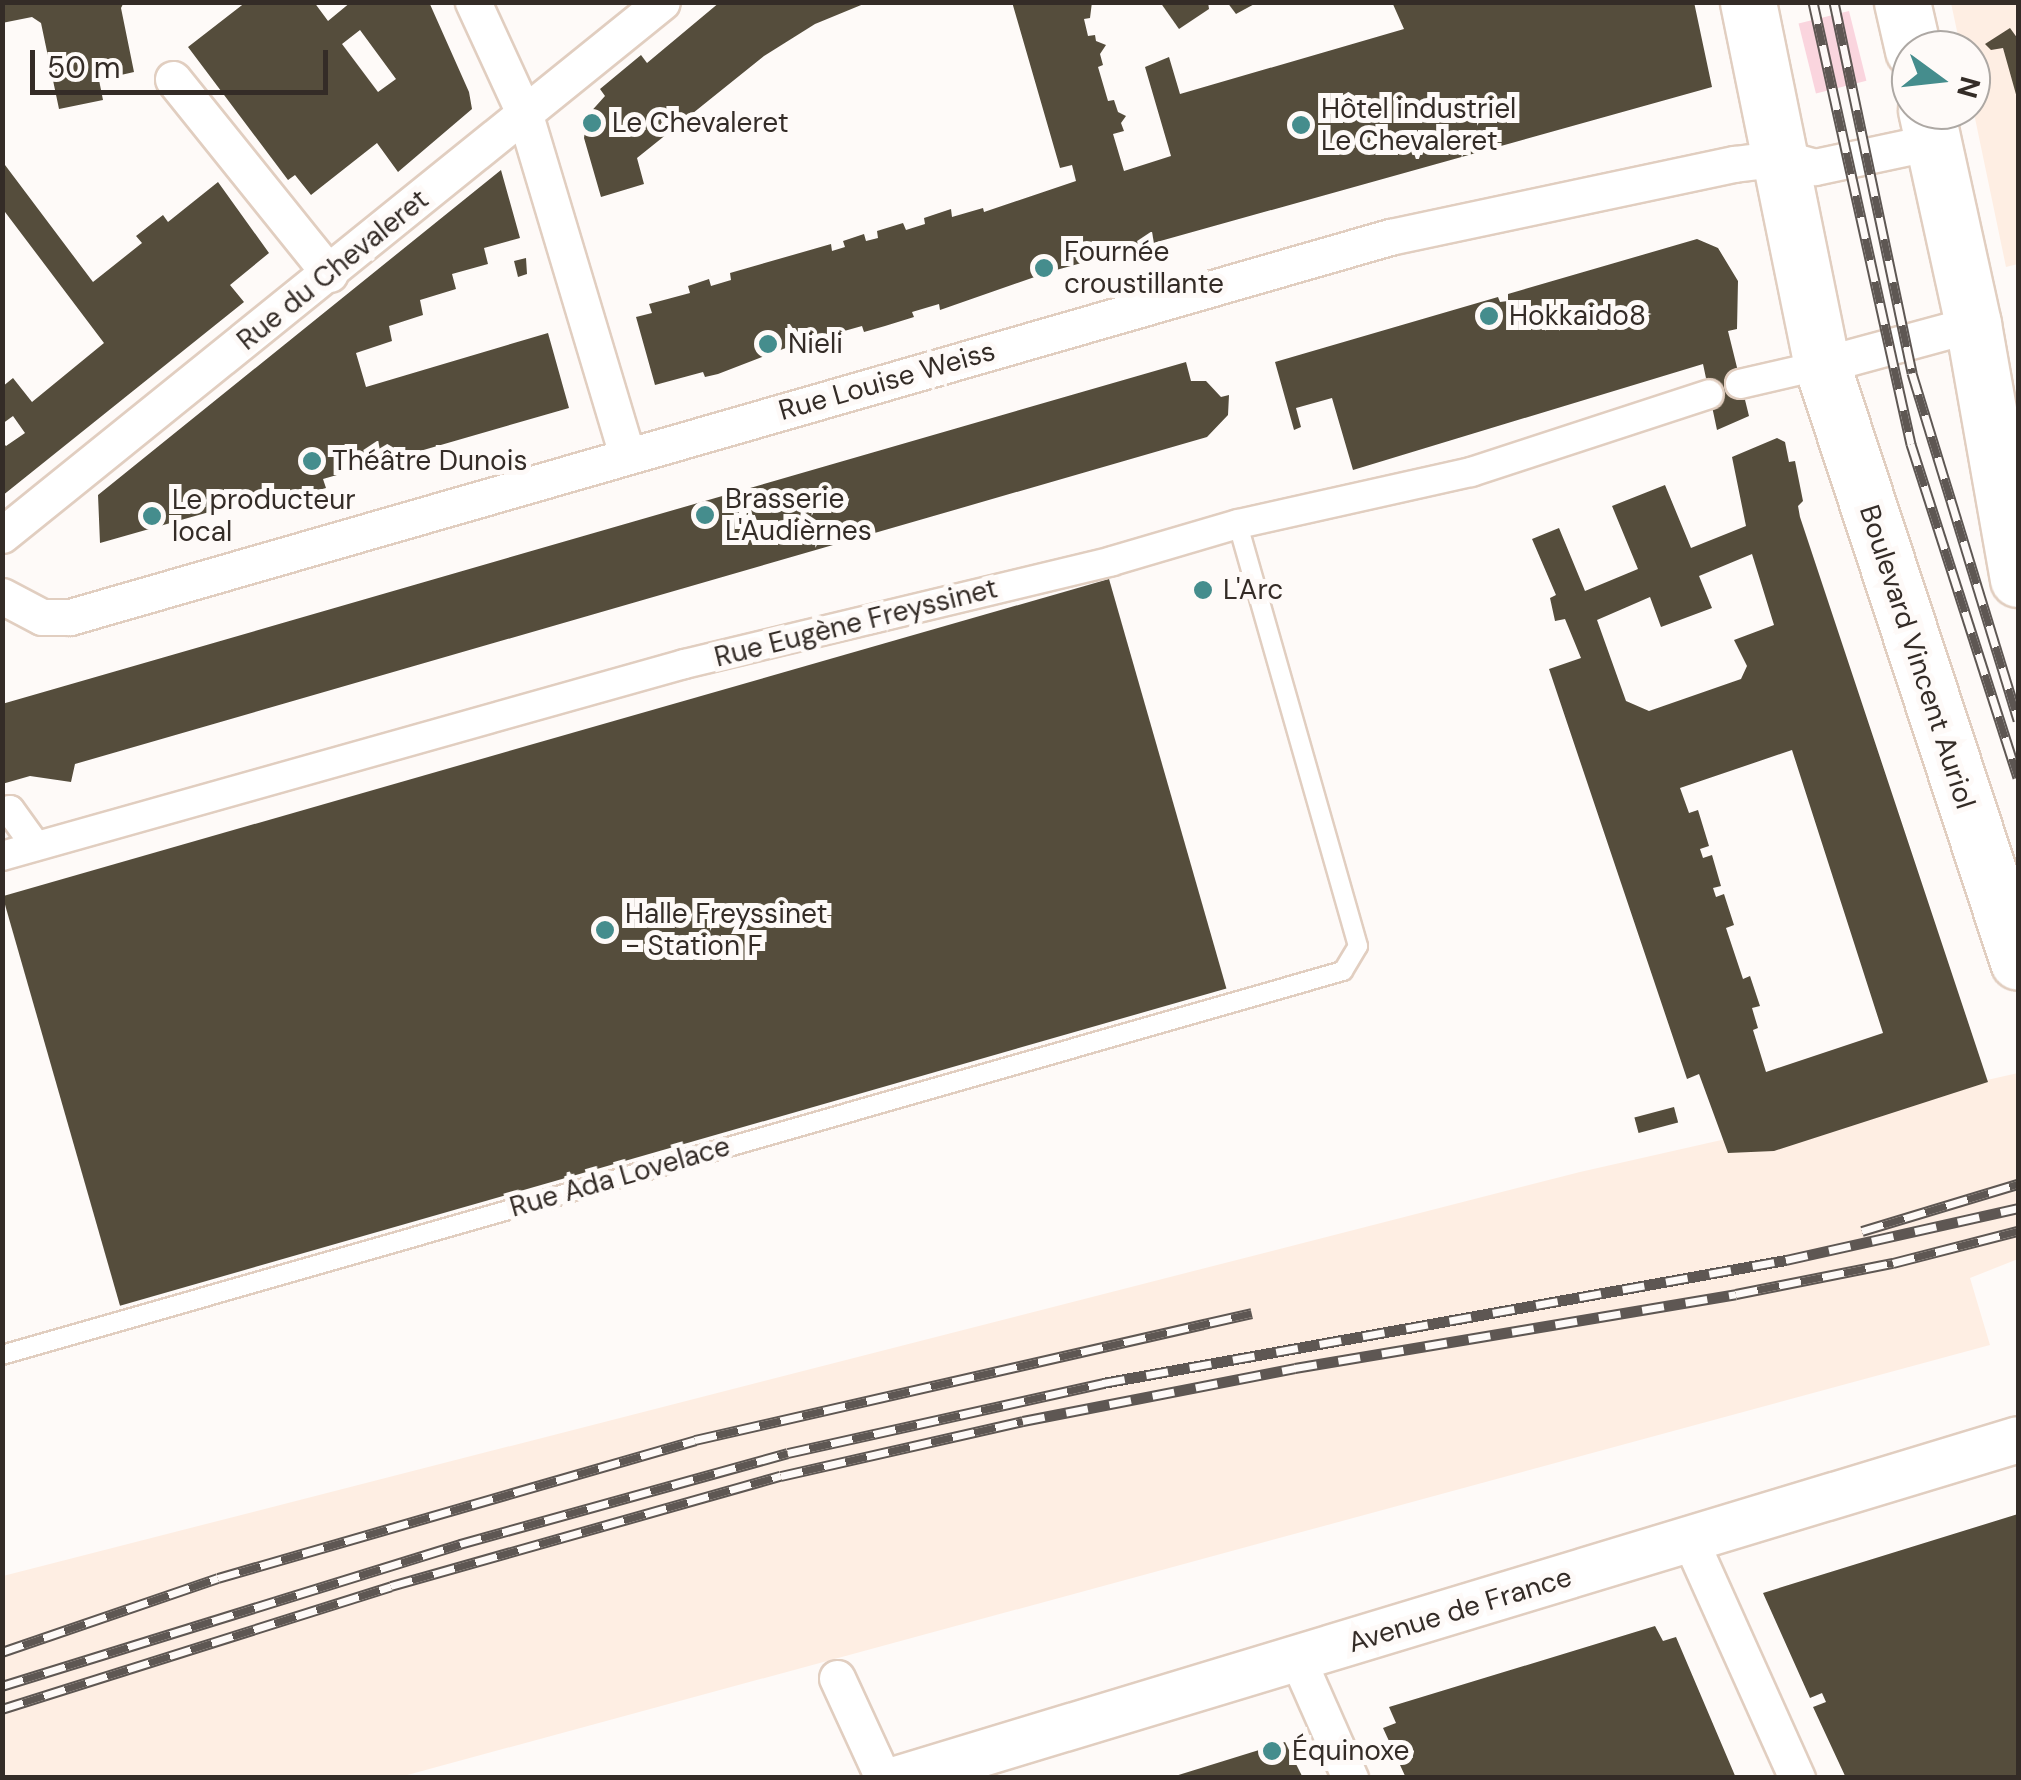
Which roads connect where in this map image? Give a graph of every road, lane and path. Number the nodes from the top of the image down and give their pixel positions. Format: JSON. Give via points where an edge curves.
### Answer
{"nodes":[{"id":1,"x":474,"y":2,"type":"edge"},
{"id":2,"x":662,"y":2,"type":"edge"},
{"id":3,"x":1748,"y":2,"type":"edge"},
{"id":4,"x":1902,"y":2,"type":"edge"},
{"id":5,"x":1908,"y":30,"type":"edge"},
{"id":6,"x":173,"y":79,"type":"dead end"},
{"id":7,"x":525,"y":115,"type":"junction"},
{"id":8,"x":1918,"y":130,"type":"edge"},
{"id":9,"x":1931,"y":130,"type":"edge"},
{"id":10,"x":1782,"y":158,"type":"junction"},
{"id":11,"x":330,"y":274,"type":"junction"},
{"id":12,"x":1973,"y":324,"type":"junction"},
{"id":13,"x":1822,"y":365,"type":"junction"},
{"id":14,"x":1740,"y":384,"type":"dead end"},
{"id":15,"x":1710,"y":394,"type":"dead end"},
{"id":16,"x":627,"y":456,"type":"junction"},
{"id":17,"x":1238,"y":524,"type":"junction"},
{"id":18,"x":2,"y":535,"type":"edge"},
{"id":19,"x":2018,"y":579,"type":"edge"},
{"id":20,"x":2,"y":596,"type":"edge"},
{"id":21,"x":2,"y":812,"type":"edge"},
{"id":22,"x":36,"y":846,"type":"junction"},
{"id":23,"x":2,"y":856,"type":"edge"},
{"id":24,"x":2017,"y":954,"type":"edge"},
{"id":25,"x":2,"y":1355,"type":"edge"},
{"id":26,"x":2018,"y":1439,"type":"edge"},
{"id":27,"x":1690,"y":1540,"type":"junction"},
{"id":28,"x":1298,"y":1660,"type":"junction"},
{"id":29,"x":838,"y":1678,"type":"dead end"},
{"id":30,"x":883,"y":1778,"type":"edge"},
{"id":31,"x":899,"y":1778,"type":"edge"},
{"id":32,"x":1350,"y":1778,"type":"edge"},
{"id":33,"x":1797,"y":1778,"type":"edge"}],
"edges":[{"from":1,"to":7,"type":"street"},
{"from":2,"to":7,"type":"street","name":"Rue du Chevaleret"},
{"from":3,"to":10,"type":"main road","name":"Boulevard Vincent Auriol"},
{"from":4,"to":5,"type":"main road"},
{"from":6,"to":11,"type":"street"},
{"from":7,"to":11,"type":"street","name":"Rue du Chevaleret"},
{"from":7,"to":16,"type":"street"},
{"from":8,"to":10,"type":"street","via":[[1815,166]]},
{"from":9,"to":12,"type":"main road"},
{"from":10,"to":13,"type":"main road","name":"Boulevard Vincent Auriol"},
{"from":10,"to":16,"type":"street","name":"Rue Louise Weiss","via":[[1390,237]]},
{"from":11,"to":18,"type":"street","name":"Rue du Chevaleret"},
{"from":12,"to":13,"type":"street"},
{"from":12,"to":19,"type":"main road"},
{"from":13,"to":14,"type":"street"},
{"from":13,"to":24,"type":"main road","name":"Boulevard Vincent Auriol"},
{"from":15,"to":17,"type":"street","name":"Rue Eugène Freyssinet","via":[[1471,472]]},
{"from":16,"to":20,"type":"street","name":"Rue Louise Weiss","via":[[70,617],[42,617]]},
{"from":17,"to":22,"type":"street","name":"Rue Eugène Freyssinet","via":[[684,664]]},
{"from":17,"to":25,"type":"lane","name":"Rue Ada Lovelace","via":[[1358,946],[1343,971]]},
{"from":21,"to":22,"type":"street","via":[[10,810]]},
{"from":22,"to":23,"type":"street","name":"Rue Eugène Freyssinet"},
{"from":26,"to":27,"type":"street","name":"Avenue de France"},
{"from":27,"to":28,"type":"street","name":"Avenue de France"},
{"from":27,"to":33,"type":"street"},
{"from":28,"to":31,"type":"street","name":"Avenue de France"},
{"from":28,"to":32,"type":"street"},
{"from":29,"to":30,"type":"street"}]}
